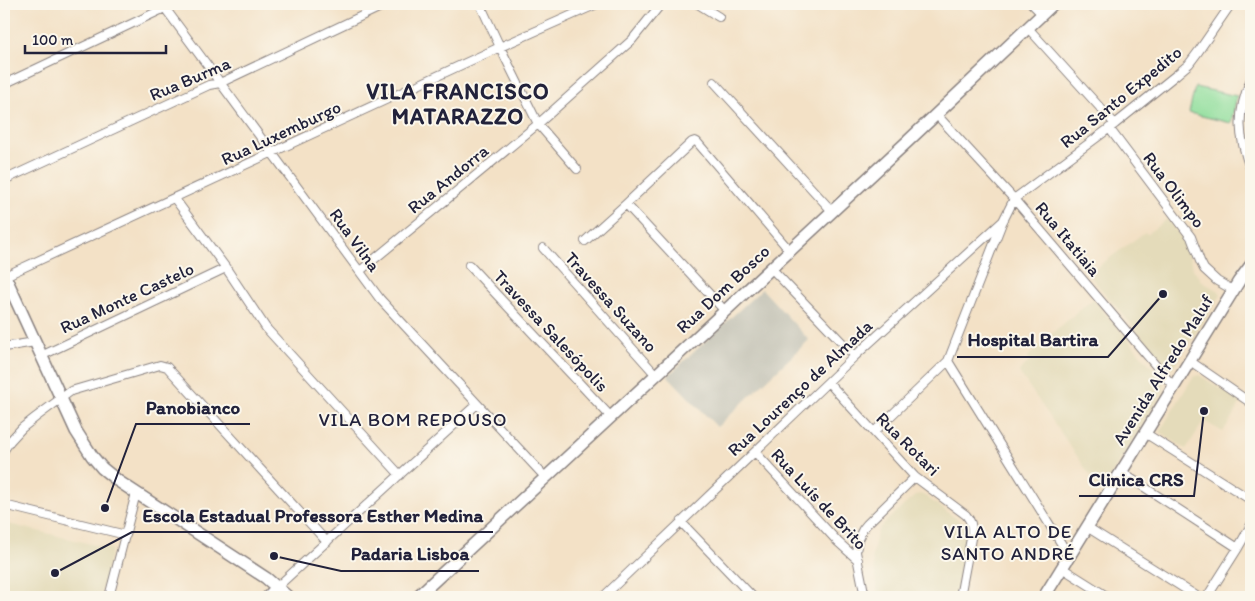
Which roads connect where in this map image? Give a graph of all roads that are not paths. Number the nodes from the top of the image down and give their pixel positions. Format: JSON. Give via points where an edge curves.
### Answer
{"nodes":[{"id":1,"x":387,"y":4,"type":"edge"},
{"id":2,"x":480,"y":4,"type":"edge"},
{"id":3,"x":597,"y":4,"type":"edge"},
{"id":4,"x":661,"y":4,"type":"edge"},
{"id":5,"x":698,"y":4,"type":"edge"},
{"id":6,"x":1032,"y":4,"type":"edge"},
{"id":7,"x":1052,"y":4,"type":"edge"},
{"id":8,"x":1231,"y":4,"type":"edge"},
{"id":9,"x":166,"y":5,"type":"edge"},
{"id":10,"x":1042,"y":14,"type":"junction"},
{"id":11,"x":719,"y":18,"type":"dead end"},
{"id":12,"x":1028,"y":28,"type":"junction"},
{"id":13,"x":500,"y":47,"type":"junction"},
{"id":14,"x":1251,"y":79,"type":"edge"},
{"id":15,"x":714,"y":82,"type":"dead end"},
{"id":16,"x":220,"y":83,"type":"junction"},
{"id":17,"x":4,"y":84,"type":"edge"},
{"id":18,"x":936,"y":114,"type":"junction"},
{"id":19,"x":538,"y":124,"type":"junction"},
{"id":20,"x":1112,"y":126,"type":"junction"},
{"id":21,"x":272,"y":153,"type":"junction"},
{"id":22,"x":577,"y":169,"type":"dead end"},
{"id":23,"x":1251,"y":171,"type":"edge"},
{"id":24,"x":4,"y":180,"type":"edge"},
{"id":25,"x":175,"y":198,"type":"junction"},
{"id":26,"x":1014,"y":199,"type":"junction"},
{"id":27,"x":626,"y":204,"type":"junction"},
{"id":28,"x":832,"y":211,"type":"junction"},
{"id":29,"x":1003,"y":221,"type":"junction"},
{"id":30,"x":585,"y":241,"type":"dead end"},
{"id":31,"x":543,"y":248,"type":"dead end"},
{"id":32,"x":790,"y":250,"type":"junction"},
{"id":33,"x":469,"y":265,"type":"dead end"},
{"id":34,"x":1251,"y":266,"type":"edge"},
{"id":35,"x":226,"y":268,"type":"junction"},
{"id":36,"x":771,"y":268,"type":"junction"},
{"id":37,"x":360,"y":271,"type":"junction"},
{"id":38,"x":4,"y":275,"type":"edge"},
{"id":39,"x":1233,"y":290,"type":"junction"},
{"id":40,"x":725,"y":311,"type":"junction"},
{"id":41,"x":35,"y":342,"type":"junction"},
{"id":42,"x":4,"y":347,"type":"edge"},
{"id":43,"x":41,"y":356,"type":"junction"},
{"id":44,"x":855,"y":356,"type":"junction"},
{"id":45,"x":948,"y":361,"type":"junction"},
{"id":46,"x":1190,"y":361,"type":"junction"},
{"id":47,"x":656,"y":375,"type":"junction"},
{"id":48,"x":828,"y":382,"type":"junction"},
{"id":49,"x":1174,"y":387,"type":"junction"},
{"id":50,"x":61,"y":398,"type":"junction"},
{"id":51,"x":1251,"y":403,"type":"edge"},
{"id":52,"x":477,"y":404,"type":"junction"},
{"id":53,"x":611,"y":417,"type":"junction"},
{"id":54,"x":874,"y":432,"type":"junction"},
{"id":55,"x":1144,"y":433,"type":"junction"},
{"id":56,"x":4,"y":450,"type":"edge"},
{"id":57,"x":755,"y":452,"type":"junction"},
{"id":58,"x":1121,"y":472,"type":"junction"},
{"id":59,"x":400,"y":475,"type":"junction"},
{"id":60,"x":915,"y":477,"type":"junction"},
{"id":61,"x":546,"y":478,"type":"junction"},
{"id":62,"x":136,"y":493,"type":"junction"},
{"id":63,"x":1251,"y":500,"type":"edge"},
{"id":64,"x":4,"y":505,"type":"edge"},
{"id":65,"x":681,"y":522,"type":"junction"},
{"id":66,"x":1251,"y":525,"type":"edge"},
{"id":67,"x":1087,"y":527,"type":"junction"},
{"id":68,"x":126,"y":535,"type":"junction"},
{"id":69,"x":327,"y":542,"type":"junction"},
{"id":70,"x":1238,"y":548,"type":"junction"},
{"id":71,"x":1069,"y":556,"type":"junction"},
{"id":72,"x":858,"y":560,"type":"junction"},
{"id":73,"x":1062,"y":568,"type":"junction"},
{"id":74,"x":277,"y":587,"type":"junction"},
{"id":75,"x":606,"y":596,"type":"edge"},
{"id":76,"x":110,"y":597,"type":"edge"},
{"id":77,"x":268,"y":597,"type":"edge"},
{"id":78,"x":288,"y":597,"type":"edge"},
{"id":79,"x":417,"y":597,"type":"edge"},
{"id":80,"x":753,"y":597,"type":"edge"},
{"id":81,"x":865,"y":597,"type":"edge"},
{"id":82,"x":960,"y":597,"type":"edge"},
{"id":83,"x":1044,"y":597,"type":"edge"},
{"id":84,"x":1108,"y":597,"type":"edge"},
{"id":85,"x":1198,"y":597,"type":"edge"},
{"id":86,"x":1207,"y":597,"type":"edge"}],
"edges":[{"from":1,"to":16,"type":"street","name":"Rua Burma"},
{"from":2,"to":13,"type":"street"},
{"from":3,"to":13,"type":"street","name":"Rua Luxemburgo"},
{"from":4,"to":19,"type":"street","name":"Rua Andorra","via":[[632,40]]},
{"from":5,"to":11,"type":"street"},
{"from":6,"to":10,"type":"street"},
{"from":7,"to":10,"type":"street","name":"Rua Dom Bosco"},
{"from":8,"to":20,"type":"street","name":"Rua Santo Expedito","via":[[1189,64]]},
{"from":9,"to":16,"type":"street","name":"Rua Vilna"},
{"from":9,"to":17,"type":"street"},
{"from":10,"to":12,"type":"street","name":"Rua Dom Bosco"},
{"from":12,"to":18,"type":"street","name":"Rua Dom Bosco"},
{"from":12,"to":20,"type":"street","name":"Rua Olimpo"},
{"from":13,"to":19,"type":"street"},
{"from":13,"to":21,"type":"street","name":"Rua Luxemburgo"},
{"from":14,"to":23,"type":"street","via":[[1240,126]]},
{"from":15,"to":28,"type":"street"},
{"from":16,"to":21,"type":"street","name":"Rua Vilna"},
{"from":16,"to":24,"type":"street","name":"Rua Burma","via":[[209,85]]},
{"from":18,"to":26,"type":"street","name":"Rua Itatiaia"},
{"from":18,"to":28,"type":"street","name":"Rua Dom Bosco"},
{"from":19,"to":22,"type":"street"},
{"from":19,"to":37,"type":"street","name":"Rua Andorra"},
{"from":20,"to":26,"type":"street","name":"Rua Santo Expedito"},
{"from":20,"to":39,"type":"street","name":"Rua Olimpo","via":[[1191,237],[1204,269]]},
{"from":21,"to":25,"type":"street","name":"Rua Luxemburgo"},
{"from":21,"to":37,"type":"street","name":"Rua Vilna"},
{"from":25,"to":35,"type":"street","name":"Rua Monte Castelo"},
{"from":25,"to":38,"type":"street","name":"Rua Luxemburgo"},
{"from":26,"to":29,"type":"street","name":"Rua Lourenço de Almada"},
{"from":26,"to":49,"type":"street","name":"Rua Itatiaia"},
{"from":27,"to":30,"type":"street"},
{"from":27,"to":32,"type":"street","via":[[695,141]]},
{"from":27,"to":40,"type":"street"},
{"from":28,"to":32,"type":"street","name":"Rua Dom Bosco"},
{"from":29,"to":44,"type":"street","name":"Rua Lourenço de Almada"},
{"from":29,"to":45,"type":"street"},
{"from":31,"to":47,"type":"street","name":"Travessa Suzano"},
{"from":32,"to":36,"type":"street","name":"Rua Dom Bosco"},
{"from":33,"to":53,"type":"street","name":"Travessa Salesópolis"},
{"from":34,"to":39,"type":"street","name":"Avenida Alfredo Maluf"},
{"from":35,"to":43,"type":"street","name":"Rua Monte Castelo"},
{"from":35,"to":59,"type":"street","name":"Rua Monte Castelo","via":[[266,328]]},
{"from":36,"to":40,"type":"street","name":"Rua Dom Bosco"},
{"from":36,"to":44,"type":"street"},
{"from":37,"to":52,"type":"street","name":"Rua Vilna","via":[[380,299]]},
{"from":38,"to":41,"type":"street"},
{"from":39,"to":46,"type":"street","name":"Avenida Alfredo Maluf"},
{"from":40,"to":47,"type":"street","name":"Rua Dom Bosco"},
{"from":41,"to":42,"type":"street"},
{"from":41,"to":43,"type":"street"},
{"from":43,"to":50,"type":"street"},
{"from":44,"to":48,"type":"street","name":"Rua Lourenço de Almada"},
{"from":45,"to":54,"type":"street"},
{"from":45,"to":71,"type":"street"},
{"from":46,"to":49,"type":"street","name":"Avenida Alfredo Maluf"},
{"from":46,"to":51,"type":"street"},
{"from":47,"to":53,"type":"street","name":"Rua Dom Bosco"},
{"from":48,"to":54,"type":"street","name":"Rua Rotari"},
{"from":48,"to":57,"type":"street","name":"Rua Lourenço de Almada"},
{"from":49,"to":55,"type":"street","name":"Avenida Alfredo Maluf"},
{"from":50,"to":56,"type":"street","via":[[22,428]]},
{"from":50,"to":62,"type":"street","via":[[92,456],[102,468]]},
{"from":50,"to":69,"type":"street","via":[[71,391],[153,366],[167,367]]},
{"from":52,"to":59,"type":"street"},
{"from":52,"to":61,"type":"street","name":"Rua Vilna"},
{"from":53,"to":61,"type":"street","name":"Rua Dom Bosco"},
{"from":54,"to":60,"type":"street","name":"Rua Rotari"},
{"from":55,"to":58,"type":"street","name":"Avenida Alfredo Maluf"},
{"from":55,"to":63,"type":"street"},
{"from":57,"to":65,"type":"street","name":"Rua Lourenço de Almada"},
{"from":57,"to":72,"type":"street","name":"Rua Luís de Brito"},
{"from":58,"to":67,"type":"street","name":"Avenida Alfredo Maluf"},
{"from":58,"to":70,"type":"street"},
{"from":59,"to":69,"type":"street"},
{"from":60,"to":72,"type":"street","via":[[862,529],[856,552]]},
{"from":60,"to":82,"type":"street","name":"Rua Rotari","via":[[966,514],[972,522]]},
{"from":61,"to":79,"type":"street","name":"Rua Dom Bosco"},
{"from":62,"to":68,"type":"street"},
{"from":62,"to":74,"type":"street"},
{"from":64,"to":68,"type":"street"},
{"from":65,"to":75,"type":"street","name":"Rua Lourenço de Almada"},
{"from":65,"to":80,"type":"street"},
{"from":66,"to":70,"type":"street"},
{"from":67,"to":71,"type":"street","name":"Avenida Alfredo Maluf"},
{"from":67,"to":85,"type":"street"},
{"from":68,"to":76,"type":"street"},
{"from":69,"to":74,"type":"street"},
{"from":70,"to":86,"type":"street"},
{"from":71,"to":73,"type":"street","name":"Avenida Alfredo Maluf"},
{"from":72,"to":81,"type":"street","name":"Rua Luís de Brito"},
{"from":73,"to":83,"type":"street","name":"Avenida Alfredo Maluf"},
{"from":73,"to":84,"type":"street"},
{"from":74,"to":77,"type":"street"},
{"from":74,"to":78,"type":"street"}]}
